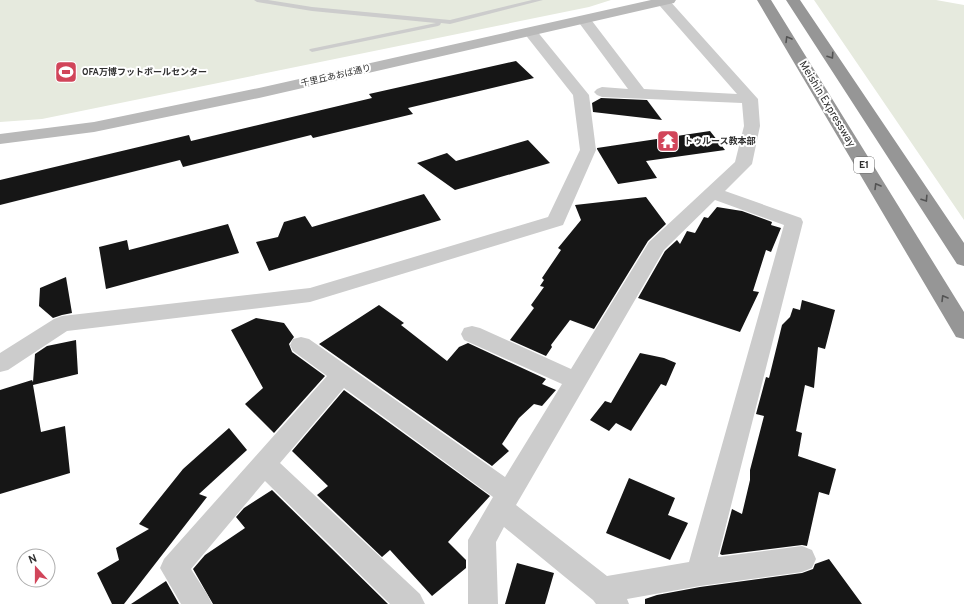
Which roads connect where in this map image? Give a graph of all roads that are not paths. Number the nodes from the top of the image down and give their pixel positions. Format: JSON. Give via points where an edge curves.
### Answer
{"nodes":[{"id":1,"x":257,"y":0,"type":"edge"},
{"id":2,"x":514,"y":0,"type":"edge"},
{"id":3,"x":540,"y":0,"type":"edge"},
{"id":4,"x":764,"y":0,"type":"edge"},
{"id":5,"x":793,"y":0,"type":"edge"},
{"id":6,"x":667,"y":1,"type":"edge"},
{"id":7,"x":487,"y":13,"type":"junction"},
{"id":8,"x":584,"y":20,"type":"junction"},
{"id":9,"x":450,"y":22,"type":"junction"},
{"id":10,"x":531,"y":33,"type":"junction"},
{"id":11,"x":312,"y":50,"type":"dead end"},
{"id":12,"x":602,"y":92,"type":"dead end"},
{"id":13,"x":640,"y":94,"type":"junction"},
{"id":14,"x":750,"y":99,"type":"junction"},
{"id":15,"x":0,"y":139,"type":"edge"},
{"id":16,"x":712,"y":193,"type":"junction"},
{"id":17,"x":964,"y":259,"type":"edge"},
{"id":18,"x":964,"y":331,"type":"edge"},
{"id":19,"x":472,"y":334,"type":"dead end"},
{"id":20,"x":300,"y":345,"type":"dead end"},
{"id":21,"x":0,"y":364,"type":"edge"},
{"id":22,"x":342,"y":374,"type":"junction"},
{"id":23,"x":576,"y":381,"type":"junction"},
{"id":24,"x":264,"y":464,"type":"junction"},
{"id":25,"x":505,"y":502,"type":"junction"},
{"id":26,"x":802,"y":559,"type":"dead end"},
{"id":27,"x":700,"y":573,"type":"junction"},
{"id":28,"x":609,"y":597,"type":"edge"},
{"id":29,"x":197,"y":604,"type":"edge"},
{"id":30,"x":410,"y":604,"type":"edge"},
{"id":31,"x":483,"y":604,"type":"edge"}],
"edges":[{"from":1,"to":9,"type":"lane","via":[[327,11]]},
{"from":2,"to":7,"type":"lane"},
{"from":3,"to":7,"type":"lane"},
{"from":18,"to":4,"type":"highway","name":"Meishin Expressway","number":"E1","one_way":true},
{"from":5,"to":17,"type":"highway","one_way":true},
{"from":6,"to":8,"type":"street","name":"千里丘あおば通り"},
{"from":6,"to":14,"type":"street"},
{"from":7,"to":9,"type":"lane"},
{"from":8,"to":10,"type":"street","name":"千里丘あおば通り"},
{"from":8,"to":13,"type":"street"},
{"from":9,"to":11,"type":"lane"},
{"from":10,"to":15,"type":"street","name":"千里丘あおば通り","via":[[101,125]]},
{"from":10,"to":21,"type":"street","via":[[581,95],[588,150],[556,221],[310,294],[62,324]]},
{"from":12,"to":13,"type":"street"},
{"from":13,"to":14,"type":"street"},
{"from":14,"to":16,"type":"street","via":[[752,126],[743,164]]},
{"from":16,"to":23,"type":"street","via":[[656,246]]},
{"from":16,"to":27,"type":"street","via":[[794,222]]},
{"from":19,"to":23,"type":"street"},
{"from":20,"to":22,"type":"street"},
{"from":22,"to":24,"type":"street"},
{"from":22,"to":25,"type":"street"},
{"from":23,"to":25,"type":"street"},
{"from":24,"to":29,"type":"street","via":[[174,568]]},
{"from":24,"to":30,"type":"street"},
{"from":25,"to":28,"type":"street"},
{"from":25,"to":31,"type":"street","via":[[482,540]]},
{"from":26,"to":27,"type":"street"},
{"from":27,"to":28,"type":"street"}]}
